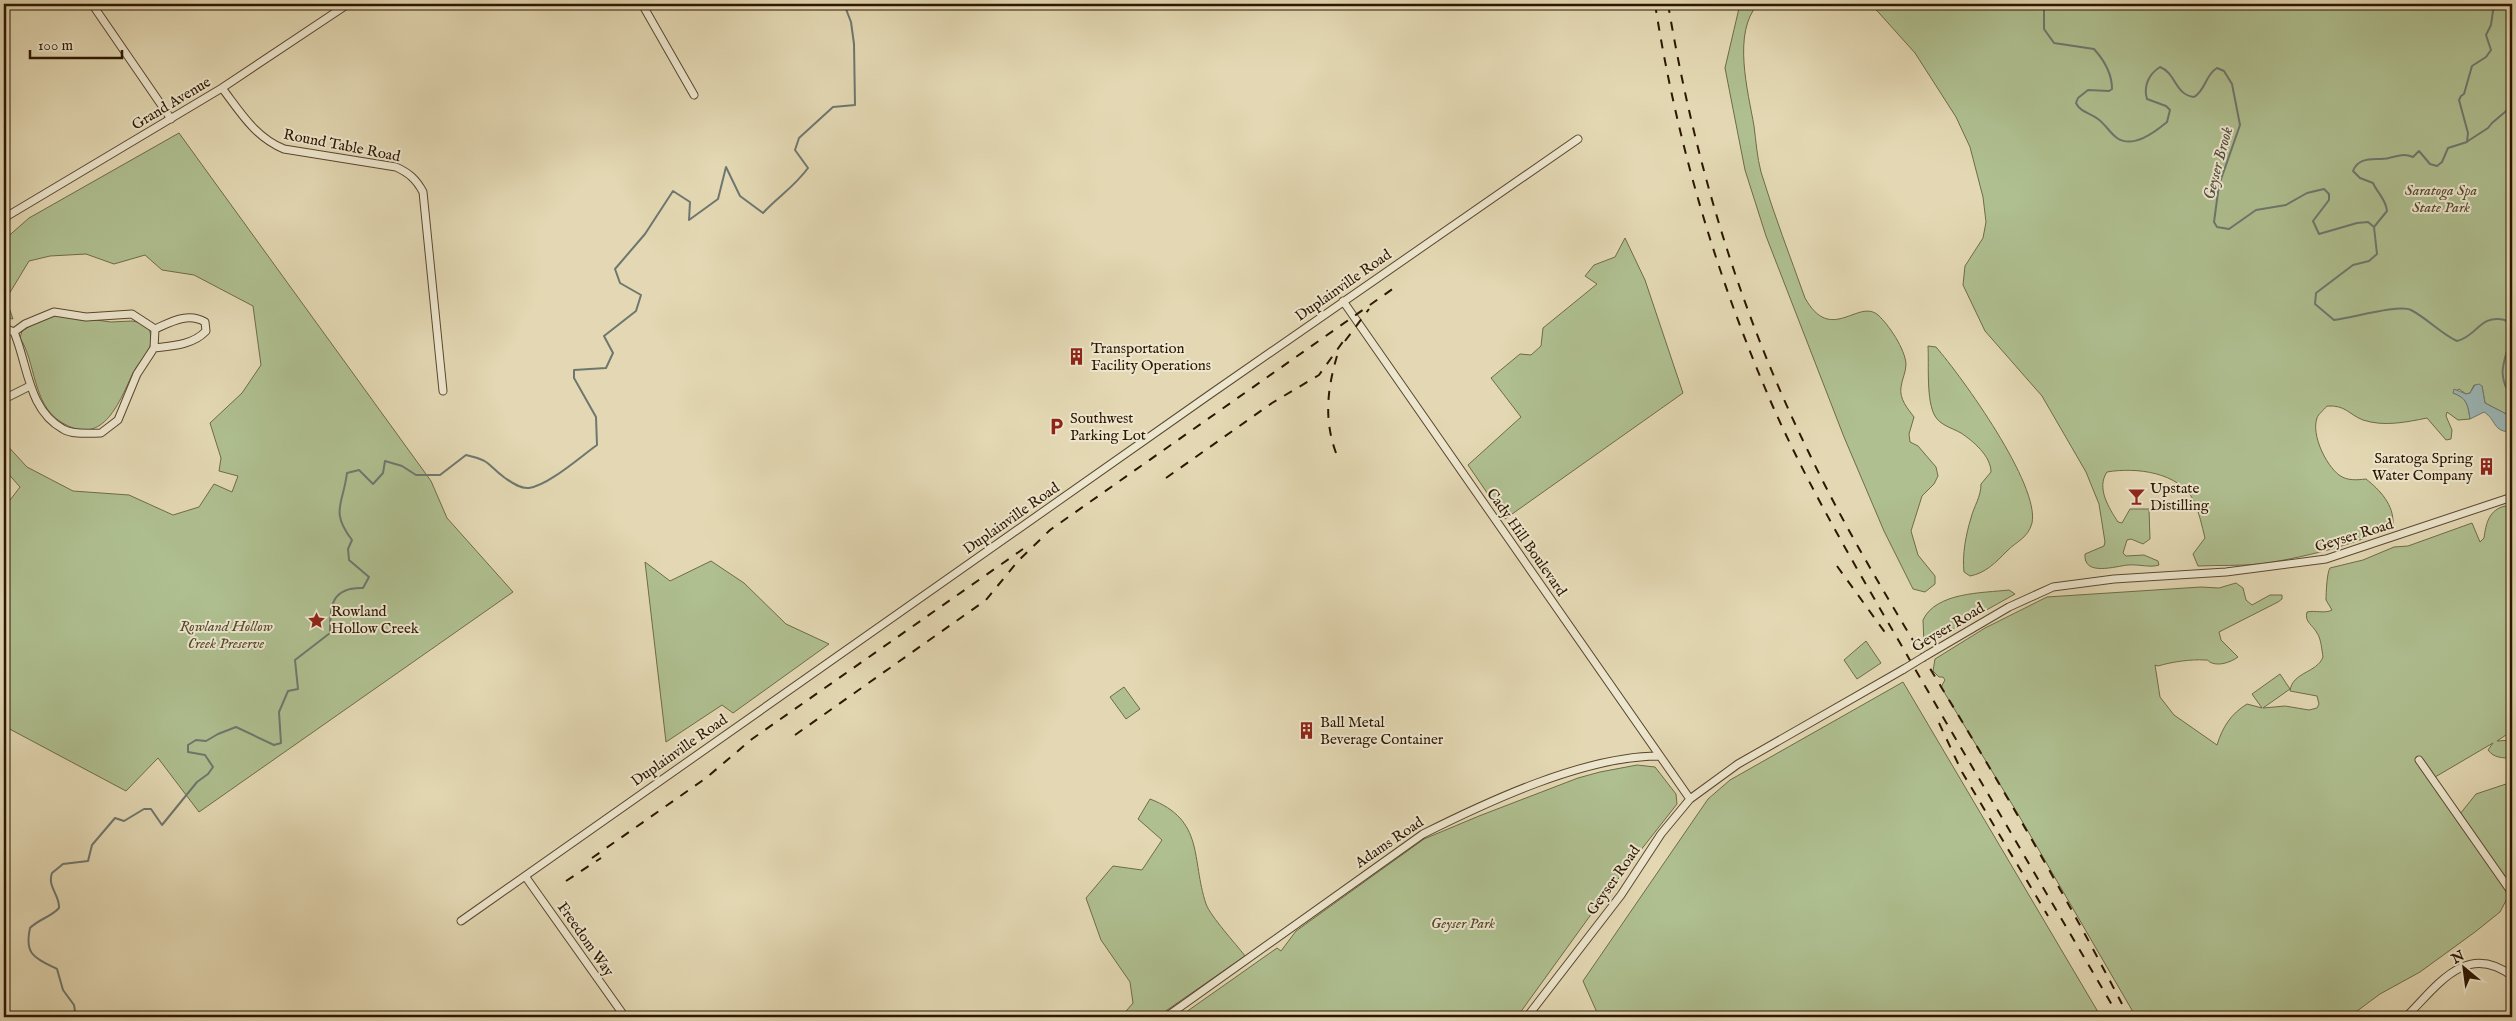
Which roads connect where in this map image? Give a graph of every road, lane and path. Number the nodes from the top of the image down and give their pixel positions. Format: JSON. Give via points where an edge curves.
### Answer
{"nodes":[{"id":1,"x":92,"y":4,"type":"edge"},
{"id":2,"x":348,"y":4,"type":"edge"},
{"id":3,"x":642,"y":4,"type":"edge"},
{"id":4,"x":222,"y":88,"type":"junction"},
{"id":5,"x":694,"y":95,"type":"dead end"},
{"id":6,"x":171,"y":119,"type":"junction"},
{"id":7,"x":1578,"y":139,"type":"dead end"},
{"id":8,"x":4,"y":218,"type":"edge"},
{"id":9,"x":1343,"y":301,"type":"junction"},
{"id":10,"x":4,"y":328,"type":"edge"},
{"id":11,"x":154,"y":329,"type":"junction"},
{"id":12,"x":14,"y":332,"type":"junction"},
{"id":13,"x":154,"y":348,"type":"junction"},
{"id":14,"x":30,"y":386,"type":"junction"},
{"id":15,"x":443,"y":391,"type":"dead end"},
{"id":16,"x":4,"y":399,"type":"edge"},
{"id":17,"x":2512,"y":497,"type":"edge"},
{"id":18,"x":1659,"y":756,"type":"junction"},
{"id":19,"x":2419,"y":760,"type":"dead end"},
{"id":20,"x":1690,"y":799,"type":"junction"},
{"id":21,"x":524,"y":876,"type":"junction"},
{"id":22,"x":2512,"y":893,"type":"edge"},
{"id":23,"x":461,"y":921,"type":"dead end"},
{"id":24,"x":2512,"y":976,"type":"edge"},
{"id":25,"x":625,"y":1017,"type":"edge"},
{"id":26,"x":1166,"y":1017,"type":"edge"},
{"id":27,"x":1527,"y":1017,"type":"edge"},
{"id":28,"x":2406,"y":1017,"type":"edge"}],
"edges":[{"from":1,"to":6,"type":"street"},
{"from":2,"to":4,"type":"street","name":"Grand Avenue"},
{"from":3,"to":5,"type":"street"},
{"from":4,"to":6,"type":"street","name":"Grand Avenue"},
{"from":4,"to":15,"type":"street","name":"Round Table Road","via":[[267,142],[284,150],[396,167],[406,171],[419,184],[423,192],[429,241]]},
{"from":6,"to":8,"type":"street","name":"Grand Avenue"},
{"from":7,"to":9,"type":"street","name":"Duplainville Road"},
{"from":9,"to":18,"type":"street","name":"Cady Hill Boulevard"},
{"from":9,"to":21,"type":"street","name":"Duplainville Road"},
{"from":10,"to":12,"type":"street"},
{"from":11,"to":12,"type":"street","via":[[132,314],[86,317],[54,312]]},
{"from":11,"to":13,"type":"street"},
{"from":11,"to":13,"type":"street","via":[[181,318],[197,317],[205,322],[206,331],[183,344]]},
{"from":12,"to":14,"type":"street"},
{"from":13,"to":14,"type":"street","via":[[137,374],[118,420],[101,433],[63,430],[40,408]]},
{"from":14,"to":16,"type":"street"},
{"from":17,"to":20,"type":"street","name":"Geyser Road","bridge":true,"via":[[2326,559],[2226,572],[2114,579],[2053,587],[2009,607],[1746,759]]},
{"from":18,"to":20,"type":"street","name":"Cady Hill Boulevard"},
{"from":18,"to":26,"type":"street","name":"Adams Road","via":[[1643,756],[1563,775],[1468,812],[1423,834]]},
{"from":19,"to":22,"type":"street"},
{"from":20,"to":27,"type":"street","name":"Geyser Road"},
{"from":21,"to":23,"type":"street","name":"Duplainville Road"},
{"from":21,"to":25,"type":"street","name":"Freedom Way"},
{"from":24,"to":28,"type":"street","via":[[2487,963],[2463,966]]}]}
